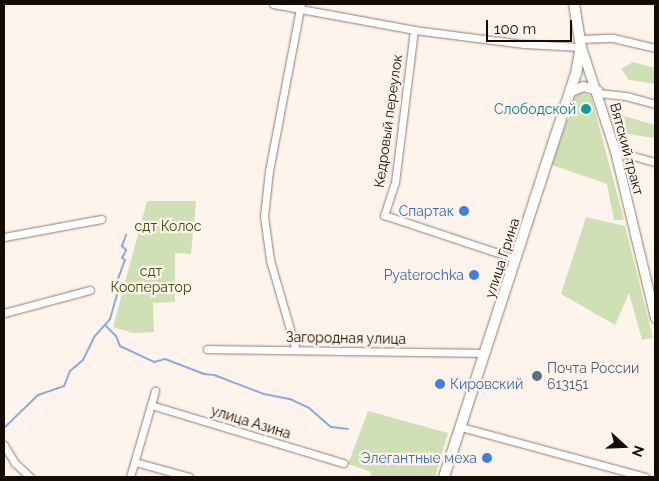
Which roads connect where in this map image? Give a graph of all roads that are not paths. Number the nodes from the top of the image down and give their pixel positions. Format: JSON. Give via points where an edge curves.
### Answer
{"nodes":[{"id":1,"x":273,"y":4,"type":"edge"},
{"id":2,"x":574,"y":4,"type":"edge"},
{"id":3,"x":300,"y":6,"type":"edge"},
{"id":4,"x":414,"y":30,"type":"junction"},
{"id":5,"x":581,"y":43,"type":"junction"},
{"id":6,"x":655,"y":48,"type":"edge"},
{"id":7,"x":571,"y":91,"type":"junction"},
{"id":8,"x":598,"y":92,"type":"junction"},
{"id":9,"x":655,"y":104,"type":"edge"},
{"id":10,"x":615,"y":151,"type":"junction"},
{"id":11,"x":655,"y":162,"type":"edge"},
{"id":12,"x":384,"y":215,"type":"joint"},
{"id":13,"x":101,"y":219,"type":"dead end"},
{"id":14,"x":4,"y":237,"type":"edge"},
{"id":15,"x":516,"y":259,"type":"junction"},
{"id":16,"x":90,"y":290,"type":"dead end"},
{"id":17,"x":4,"y":313,"type":"edge"},
{"id":18,"x":655,"y":318,"type":"edge"},
{"id":19,"x":208,"y":349,"type":"dead end"},
{"id":20,"x":296,"y":350,"type":"junction"},
{"id":21,"x":485,"y":353,"type":"junction"},
{"id":22,"x":155,"y":391,"type":"dead end"},
{"id":23,"x":151,"y":405,"type":"junction"},
{"id":24,"x":461,"y":427,"type":"junction"},
{"id":25,"x":4,"y":445,"type":"edge"},
{"id":26,"x":135,"y":462,"type":"junction"},
{"id":27,"x":343,"y":463,"type":"dead end"},
{"id":28,"x":30,"y":477,"type":"edge"},
{"id":29,"x":130,"y":477,"type":"edge"},
{"id":30,"x":188,"y":477,"type":"edge"},
{"id":31,"x":444,"y":477,"type":"edge"},
{"id":32,"x":645,"y":477,"type":"edge"}],
"edges":[{"from":1,"to":3,"type":"street"},
{"from":2,"to":5,"type":"highway"},
{"from":3,"to":4,"type":"street"},
{"from":3,"to":20,"type":"street","via":[[269,171],[264,216],[270,260]]},
{"from":4,"to":5,"type":"street","via":[[524,44]]},
{"from":4,"to":12,"type":"street","name":"Кедровый переулок","via":[[395,182]]},
{"from":5,"to":6,"type":"street","via":[[613,38]]},
{"from":5,"to":7,"type":"highway","name":"улица Грина"},
{"from":5,"to":8,"type":"main road","name":"Вятский тракт"},
{"from":7,"to":8,"type":"main road","via":[[583,86]]},
{"from":7,"to":15,"type":"highway","name":"улица Грина"},
{"from":8,"to":9,"type":"street"},
{"from":8,"to":10,"type":"main road","name":"Вятский тракт"},
{"from":10,"to":11,"type":"street"},
{"from":10,"to":18,"type":"main road","name":"Вятский тракт"},
{"from":12,"to":15,"type":"street","name":"улица Грина"},
{"from":13,"to":14,"type":"street"},
{"from":15,"to":21,"type":"highway","name":"улица Грина"},
{"from":16,"to":17,"type":"street"},
{"from":19,"to":20,"type":"street","name":"Загородная улица"},
{"from":20,"to":21,"type":"street","name":"Загородная улица"},
{"from":21,"to":24,"type":"highway","name":"улица Грина"},
{"from":22,"to":23,"type":"street"},
{"from":23,"to":26,"type":"street"},
{"from":23,"to":27,"type":"street","name":"улица Азина"},
{"from":24,"to":31,"type":"highway","name":"улица Грина"},
{"from":24,"to":32,"type":"street"},
{"from":25,"to":28,"type":"street","via":[[15,463]]},
{"from":26,"to":29,"type":"street"},
{"from":26,"to":30,"type":"street"}]}
